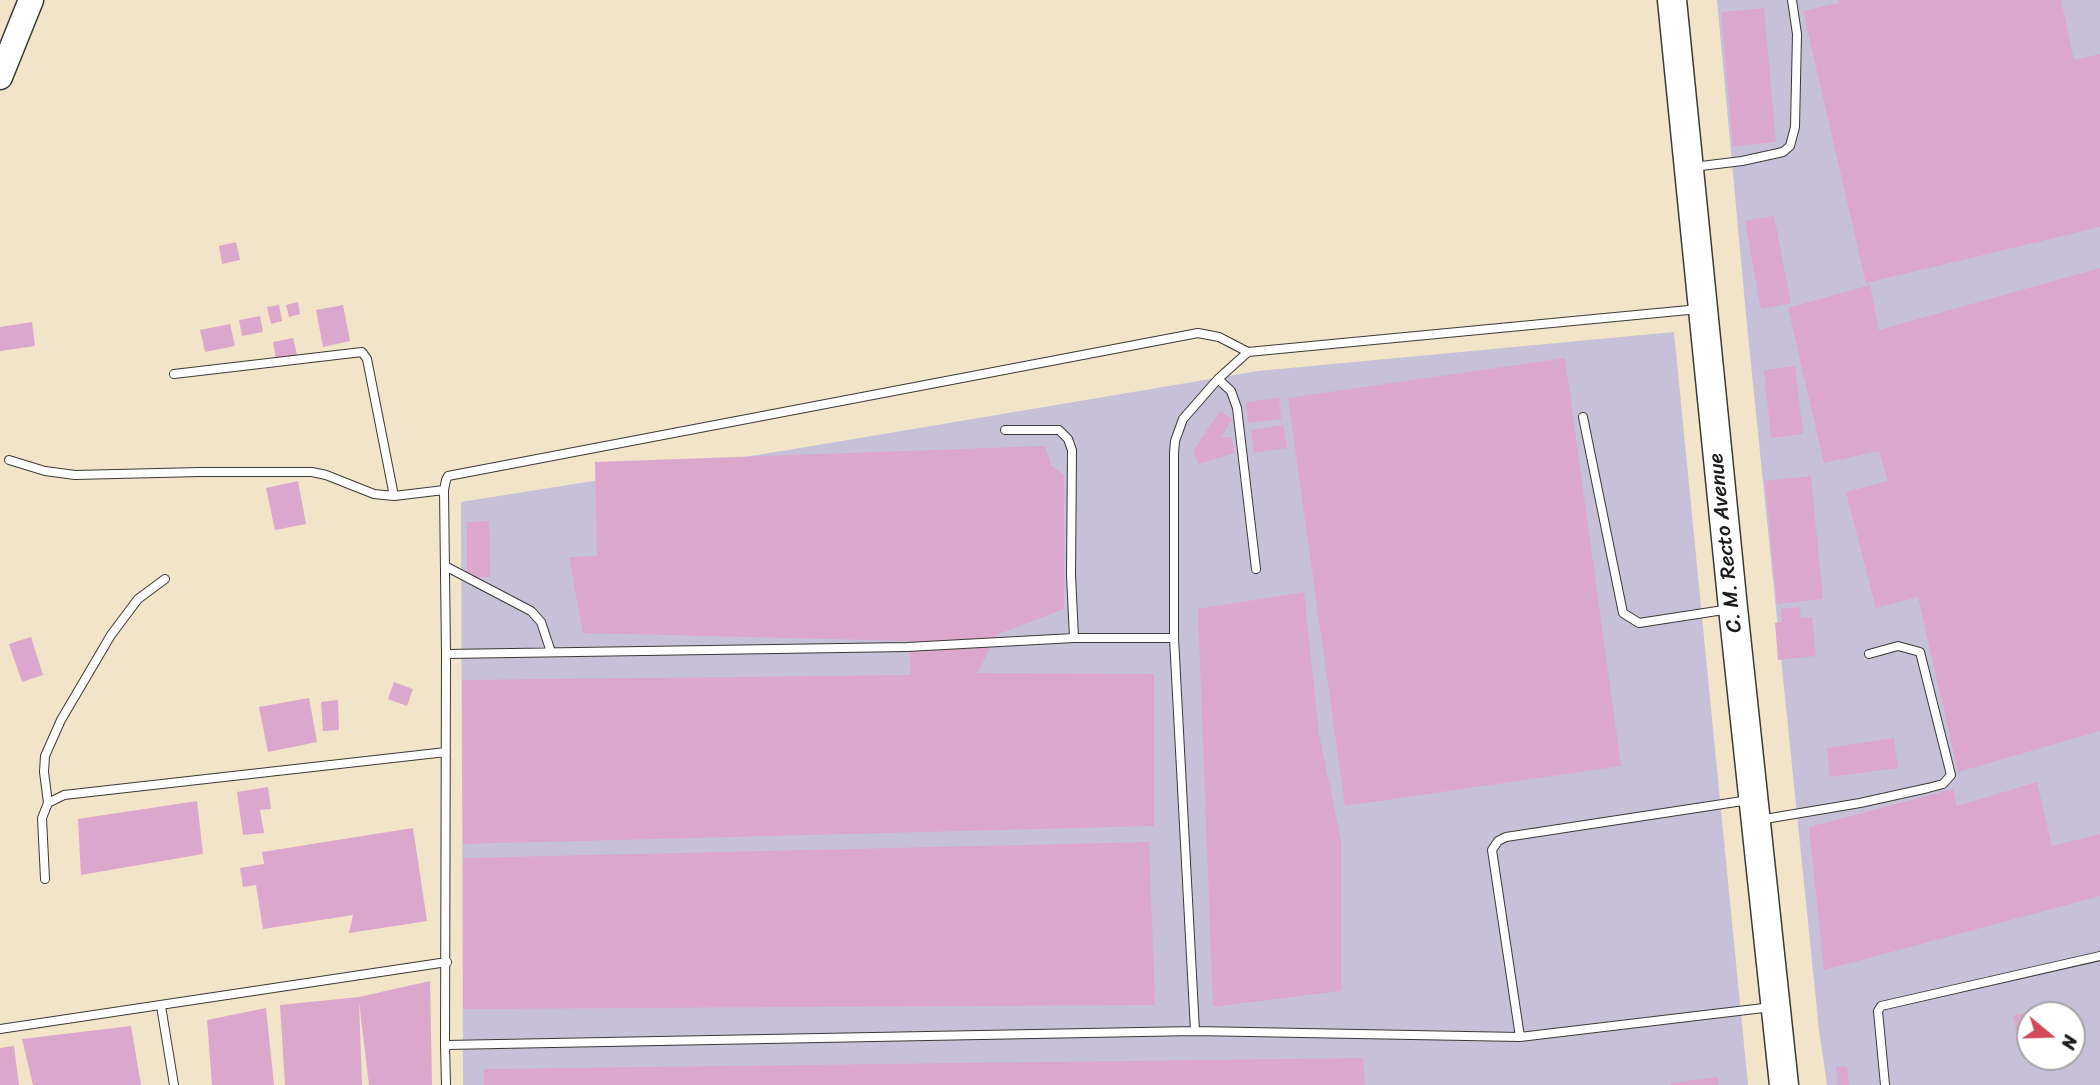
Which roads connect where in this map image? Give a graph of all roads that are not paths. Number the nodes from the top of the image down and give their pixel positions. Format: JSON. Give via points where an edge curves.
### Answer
{"nodes":[{"id":1,"x":32,"y":0,"type":"edge"},
{"id":2,"x":1672,"y":0,"type":"edge"},
{"id":3,"x":1792,"y":0,"type":"edge"},
{"id":4,"x":0,"y":76,"type":"edge"},
{"id":5,"x":1690,"y":167,"type":"junction"},
{"id":6,"x":1702,"y":308,"type":"junction"},
{"id":7,"x":1248,"y":352,"type":"junction"},
{"id":8,"x":174,"y":374,"type":"dead end"},
{"id":9,"x":1218,"y":379,"type":"junction"},
{"id":10,"x":1583,"y":417,"type":"dead end"},
{"id":11,"x":1005,"y":430,"type":"dead end"},
{"id":12,"x":9,"y":460,"type":"dead end"},
{"id":13,"x":444,"y":491,"type":"junction"},
{"id":14,"x":394,"y":496,"type":"junction"},
{"id":15,"x":445,"y":566,"type":"junction"},
{"id":16,"x":1256,"y":569,"type":"dead end"},
{"id":17,"x":165,"y":579,"type":"dead end"},
{"id":18,"x":1733,"y":608,"type":"junction"},
{"id":19,"x":1073,"y":638,"type":"junction"},
{"id":20,"x":1174,"y":638,"type":"junction"},
{"id":21,"x":551,"y":652,"type":"junction"},
{"id":22,"x":446,"y":654,"type":"junction"},
{"id":23,"x":1869,"y":654,"type":"dead end"},
{"id":24,"x":446,"y":752,"type":"junction"},
{"id":25,"x":48,"y":803,"type":"junction"},
{"id":26,"x":1755,"y":810,"type":"junction"},
{"id":27,"x":45,"y":879,"type":"dead end"},
{"id":28,"x":2100,"y":956,"type":"edge"},
{"id":29,"x":446,"y":962,"type":"junction"},
{"id":30,"x":161,"y":1006,"type":"junction"},
{"id":31,"x":1775,"y":1007,"type":"junction"},
{"id":32,"x":0,"y":1028,"type":"edge"},
{"id":33,"x":1195,"y":1031,"type":"junction"},
{"id":34,"x":1520,"y":1037,"type":"junction"},
{"id":35,"x":445,"y":1045,"type":"junction"},
{"id":36,"x":174,"y":1085,"type":"edge"},
{"id":37,"x":446,"y":1085,"type":"edge"},
{"id":38,"x":1784,"y":1085,"type":"edge"},
{"id":39,"x":1885,"y":1085,"type":"edge"}],
"edges":[{"from":1,"to":4,"type":"main road"},
{"from":2,"to":5,"type":"highway","name":"C. M. Recto Avenue"},
{"from":3,"to":5,"type":"lane","via":[[1797,47],[1795,127],[1790,146],[1773,155]]},
{"from":5,"to":6,"type":"highway","name":"C. M. Recto Avenue"},
{"from":6,"to":7,"type":"lane"},
{"from":6,"to":18,"type":"highway","name":"C. M. Recto Avenue"},
{"from":7,"to":9,"type":"lane"},
{"from":7,"to":13,"type":"lane","via":[[1219,337],[1198,334],[452,474]]},
{"from":8,"to":14,"type":"lane","via":[[362,352]]},
{"from":9,"to":16,"type":"lane","via":[[1231,391],[1237,408]]},
{"from":9,"to":20,"type":"lane","via":[[1183,419],[1175,441]]},
{"from":10,"to":18,"type":"lane","via":[[1623,613],[1639,623]]},
{"from":11,"to":19,"type":"lane","via":[[1059,430],[1072,450]]},
{"from":12,"to":14,"type":"lane","via":[[75,475],[312,472],[373,494]]},
{"from":13,"to":14,"type":"lane"},
{"from":13,"to":15,"type":"lane"},
{"from":15,"to":21,"type":"lane","via":[[531,611],[541,622]]},
{"from":15,"to":22,"type":"lane"},
{"from":17,"to":25,"type":"lane","via":[[138,599],[111,635],[61,720],[45,757]]},
{"from":18,"to":26,"type":"highway","name":"C. M. Recto Avenue"},
{"from":19,"to":20,"type":"lane"},
{"from":19,"to":21,"type":"lane","via":[[907,647]]},
{"from":20,"to":33,"type":"lane"},
{"from":21,"to":22,"type":"lane"},
{"from":22,"to":24,"type":"lane"},
{"from":23,"to":26,"type":"lane","via":[[1898,646],[1920,652],[1951,775],[1943,784],[1860,803]]},
{"from":24,"to":25,"type":"lane","via":[[76,794]]},
{"from":24,"to":29,"type":"lane"},
{"from":25,"to":27,"type":"lane","via":[[42,818]]},
{"from":26,"to":31,"type":"highway","name":"C. M. Recto Avenue"},
{"from":26,"to":34,"type":"lane","via":[[1498,841],[1492,850]]},
{"from":28,"to":39,"type":"lane","via":[[1885,1003],[1878,1011]]},
{"from":29,"to":30,"type":"lane"},
{"from":29,"to":35,"type":"lane"},
{"from":30,"to":32,"type":"lane"},
{"from":30,"to":36,"type":"lane"},
{"from":31,"to":34,"type":"lane"},
{"from":31,"to":38,"type":"highway","name":"C. M. Recto Avenue"},
{"from":33,"to":34,"type":"lane"},
{"from":33,"to":35,"type":"lane"},
{"from":35,"to":37,"type":"lane"}]}
